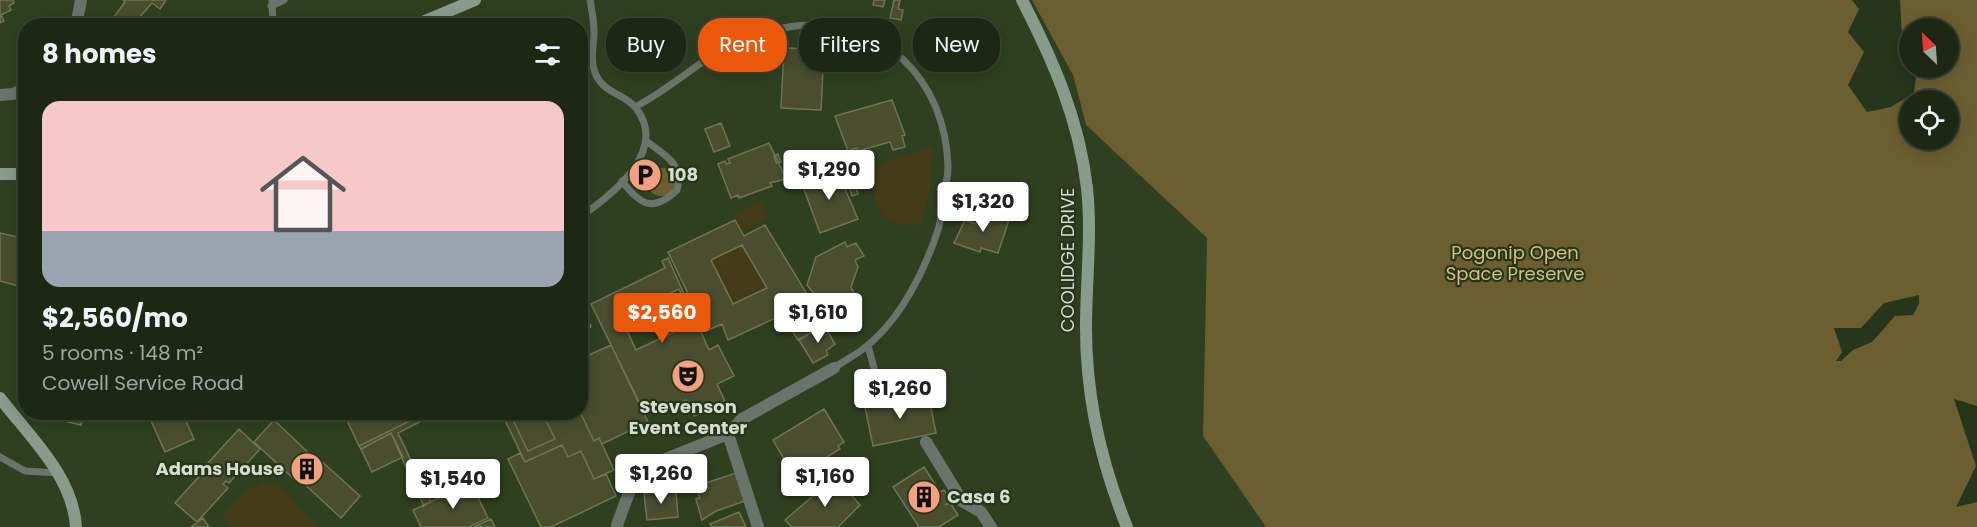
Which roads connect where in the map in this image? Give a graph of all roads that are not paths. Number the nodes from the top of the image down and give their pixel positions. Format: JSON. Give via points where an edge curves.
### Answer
{"nodes":[{"id":1,"x":81,"y":0,"type":"edge"},
{"id":2,"x":284,"y":0,"type":"edge"},
{"id":3,"x":476,"y":0,"type":"edge"},
{"id":4,"x":590,"y":0,"type":"edge"},
{"id":5,"x":1022,"y":0,"type":"edge"},
{"id":6,"x":271,"y":3,"type":"edge"},
{"id":7,"x":78,"y":18,"type":"edge"},
{"id":8,"x":272,"y":18,"type":"edge"},
{"id":9,"x":432,"y":18,"type":"edge"},
{"id":10,"x":18,"y":92,"type":"edge"},
{"id":11,"x":0,"y":95,"type":"edge"},
{"id":12,"x":635,"y":107,"type":"junction"},
{"id":13,"x":646,"y":141,"type":"junction"},
{"id":14,"x":0,"y":174,"type":"edge"},
{"id":15,"x":18,"y":174,"type":"edge"},
{"id":16,"x":622,"y":181,"type":"junction"},
{"id":17,"x":588,"y":212,"type":"edge"},
{"id":18,"x":868,"y":346,"type":"junction"},
{"id":19,"x":834,"y":368,"type":"joint"},
{"id":20,"x":875,"y":372,"type":"dead end"},
{"id":21,"x":0,"y":398,"type":"edge"},
{"id":22,"x":728,"y":434,"type":"junction"},
{"id":23,"x":926,"y":442,"type":"dead end"},
{"id":24,"x":0,"y":457,"type":"edge"},
{"id":25,"x":58,"y":472,"type":"junction"},
{"id":26,"x":616,"y":526,"type":"edge"},
{"id":27,"x":76,"y":527,"type":"edge"},
{"id":28,"x":758,"y":527,"type":"edge"},
{"id":29,"x":991,"y":527,"type":"edge"},
{"id":30,"x":1127,"y":527,"type":"edge"}],
"edges":[{"from":1,"to":7,"type":"street"},
{"from":2,"to":6,"type":"lane"},
{"from":3,"to":9,"type":"street"},
{"from":4,"to":12,"type":"lane","via":[[592,58],[597,77]]},
{"from":5,"to":30,"type":"street","name":"COOLIDGE DRIVE","via":[[1059,76],[1081,154],[1087,187],[1086,330],[1092,408],[1100,448]]},
{"from":6,"to":8,"type":"lane"},
{"from":10,"to":11,"type":"street"},
{"from":12,"to":13,"type":"lane"},
{"from":12,"to":18,"type":"lane","via":[[674,85],[715,53],[768,31],[796,26],[851,30],[885,45],[906,61],[925,85],[940,116],[948,168],[939,226],[931,249],[886,328]]},
{"from":13,"to":16,"type":"lane","via":[[639,163]]},
{"from":13,"to":16,"type":"lane","via":[[673,162],[678,171],[677,190],[656,204],[644,203]]},
{"from":14,"to":15,"type":"street"},
{"from":16,"to":17,"type":"lane"},
{"from":18,"to":19,"type":"lane"},
{"from":18,"to":20,"type":"lane"},
{"from":19,"to":22,"type":"street","via":[[742,419]]},
{"from":21,"to":25,"type":"street"},
{"from":22,"to":26,"type":"street","via":[[639,473]]},
{"from":22,"to":28,"type":"street"},
{"from":23,"to":29,"type":"street","via":[[962,501],[981,512]]},
{"from":24,"to":25,"type":"lane","via":[[26,471]]},
{"from":25,"to":27,"type":"street"}]}
